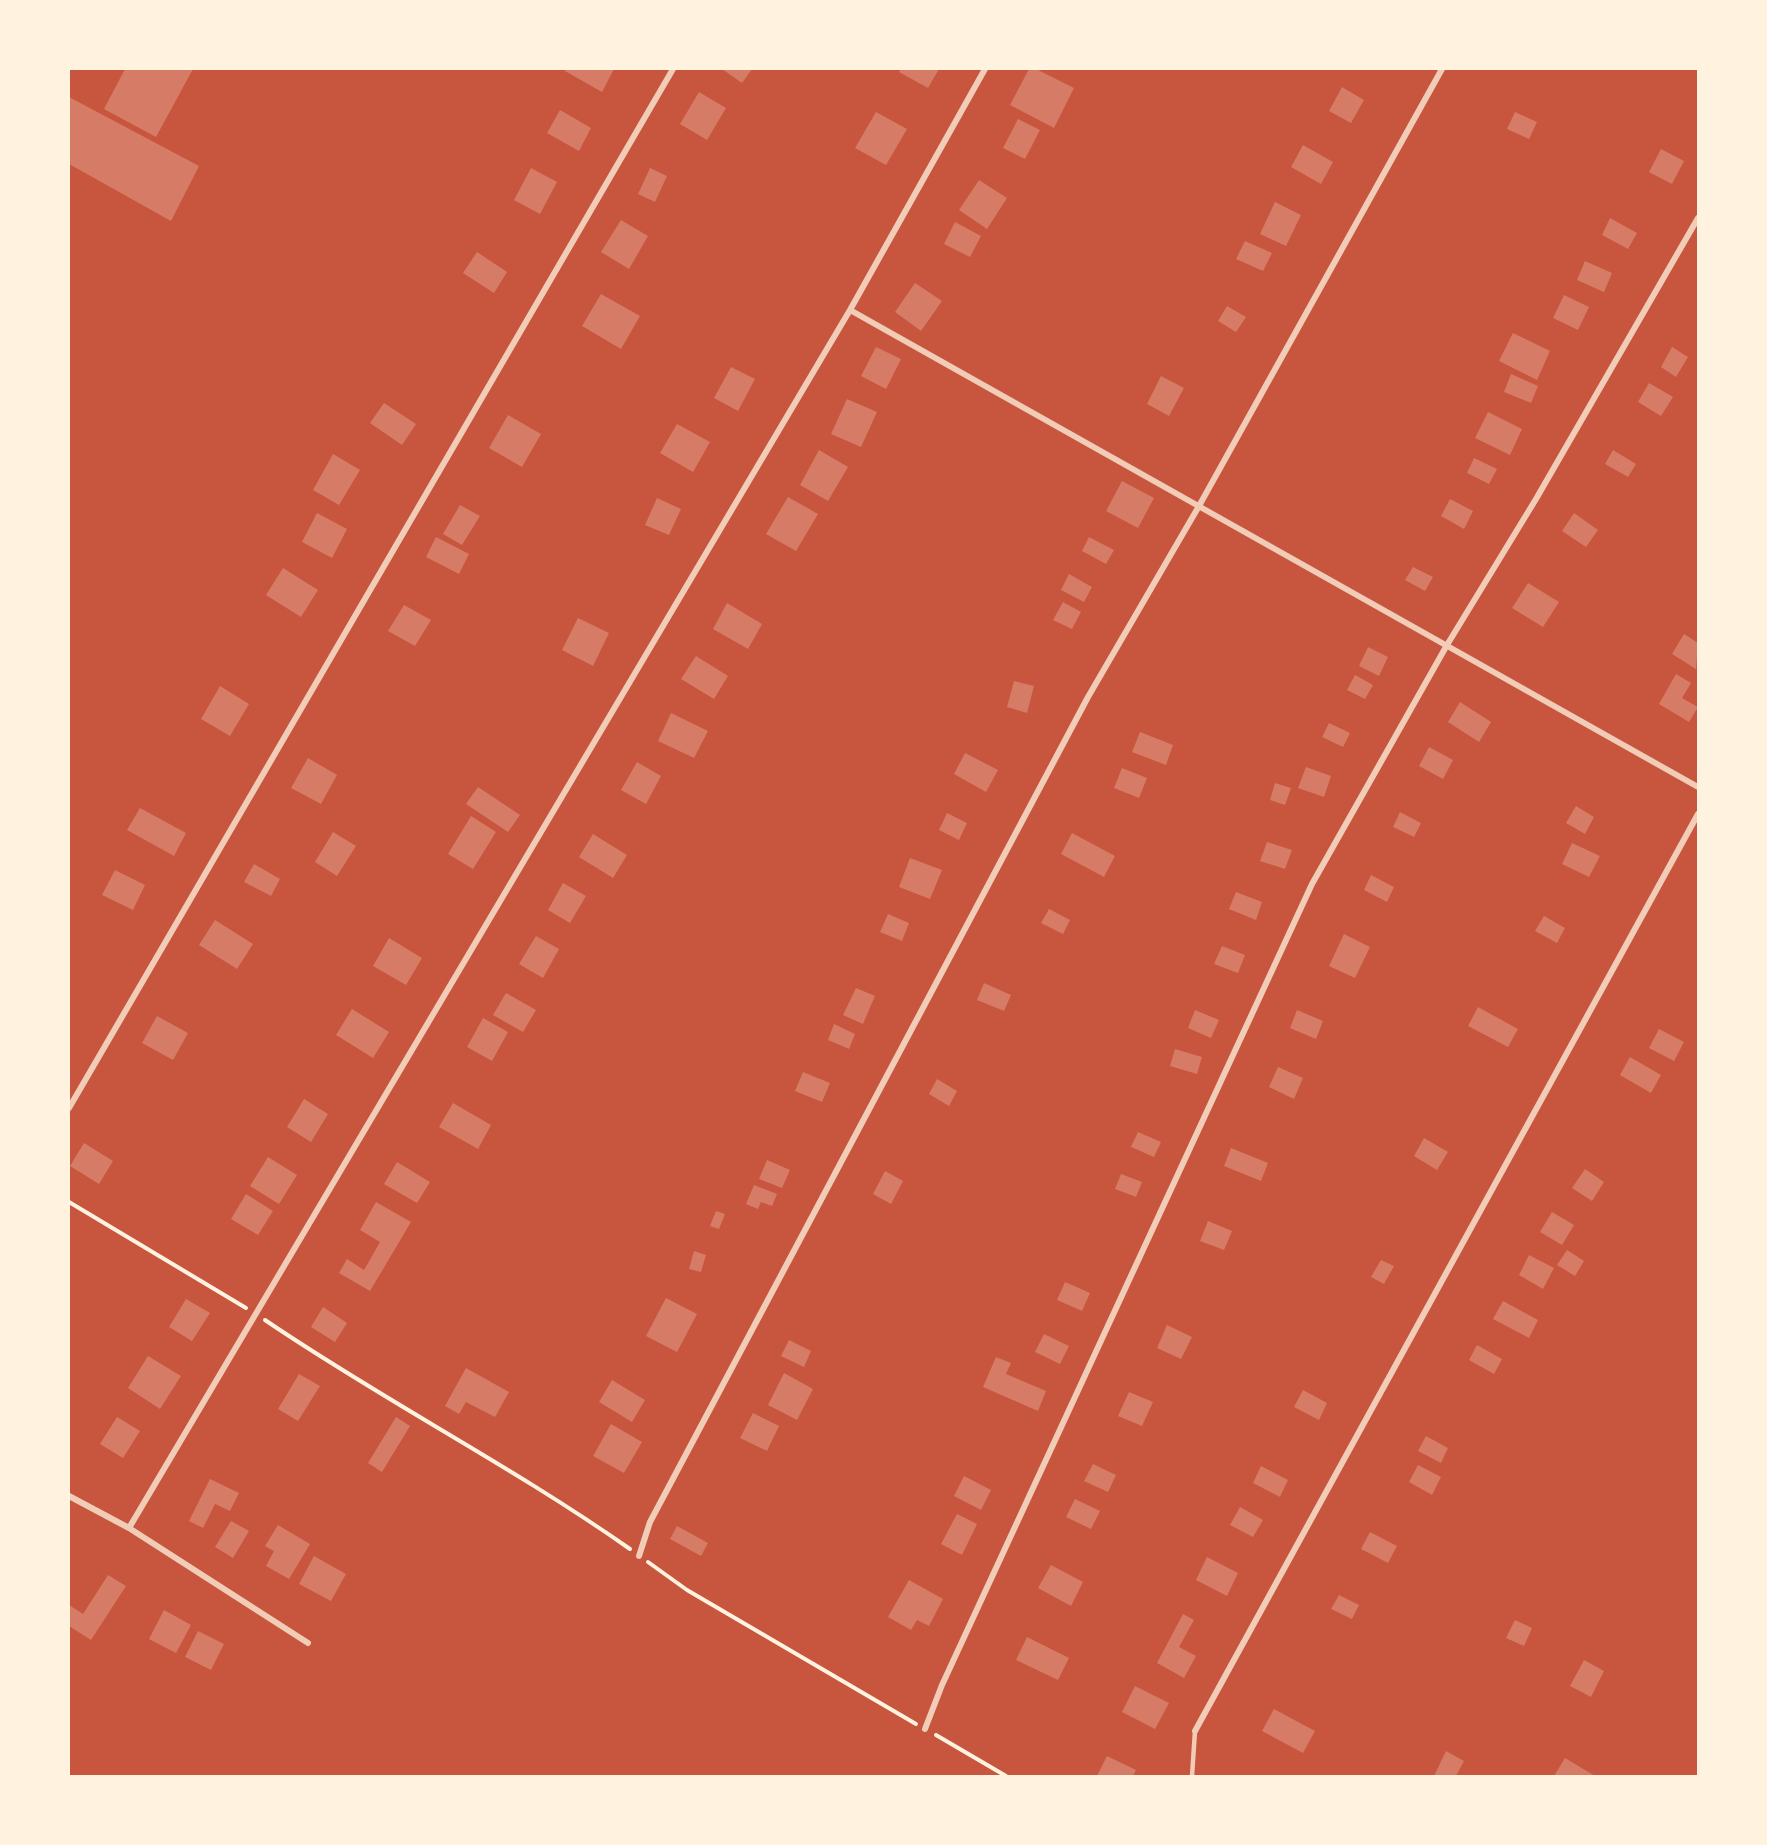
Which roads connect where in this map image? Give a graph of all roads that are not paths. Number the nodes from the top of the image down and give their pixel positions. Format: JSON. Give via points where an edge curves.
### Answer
{"nodes":[{"id":1,"x":673,"y":69,"type":"edge"},
{"id":2,"x":985,"y":69,"type":"edge"},
{"id":3,"x":1442,"y":69,"type":"edge"},
{"id":4,"x":1698,"y":218,"type":"edge"},
{"id":5,"x":850,"y":310,"type":"junction"},
{"id":6,"x":1199,"y":506,"type":"junction"},
{"id":7,"x":1446,"y":645,"type":"junction"},
{"id":8,"x":1698,"y":787,"type":"edge"},
{"id":9,"x":1698,"y":814,"type":"edge"},
{"id":10,"x":69,"y":1108,"type":"edge"},
{"id":11,"x":69,"y":1496,"type":"edge"},
{"id":12,"x":129,"y":1528,"type":"junction"},
{"id":13,"x":639,"y":1556,"type":"road end"},
{"id":14,"x":308,"y":1643,"type":"dead end"},
{"id":15,"x":925,"y":1729,"type":"road end"},
{"id":16,"x":1195,"y":1731,"type":"joint"},
{"id":17,"x":1192,"y":1776,"type":"edge"}],
"edges":[{"from":1,"to":10,"type":"street"},
{"from":2,"to":5,"type":"street"},
{"from":3,"to":6,"type":"street"},
{"from":4,"to":7,"type":"street","via":[[1536,499]]},
{"from":5,"to":6,"type":"street"},
{"from":5,"to":12,"type":"street"},
{"from":6,"to":7,"type":"street"},
{"from":6,"to":13,"type":"street","via":[[1088,697],[650,1522]]},
{"from":7,"to":8,"type":"street"},
{"from":7,"to":15,"type":"street","via":[[1312,884]]},
{"from":9,"to":16,"type":"street"},
{"from":11,"to":12,"type":"street"},
{"from":12,"to":14,"type":"street"},
{"from":16,"to":17,"type":"lane"}]}
